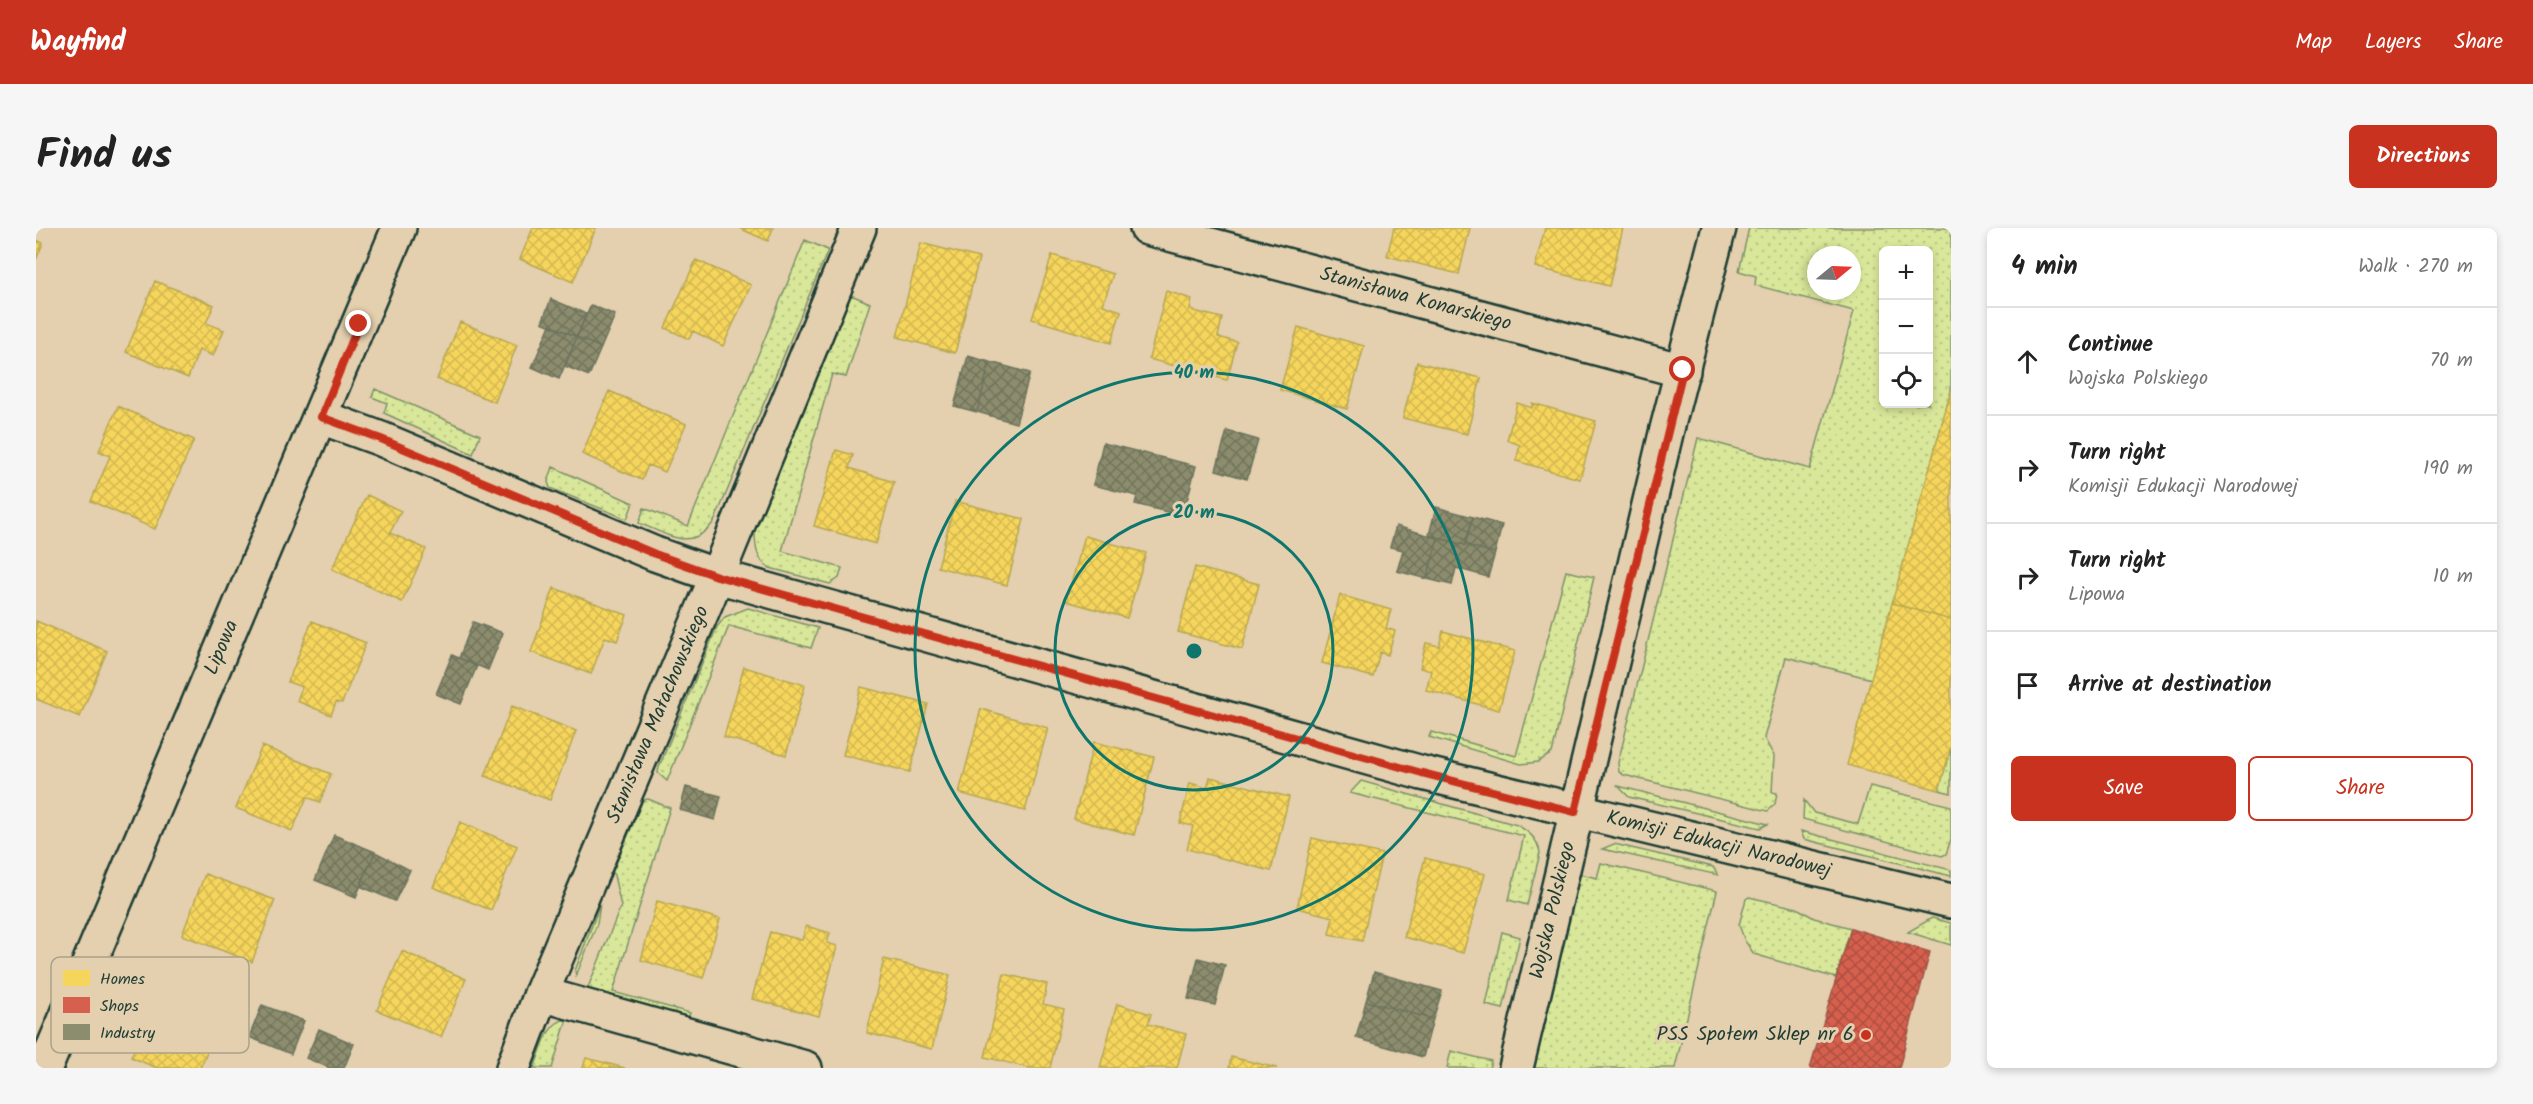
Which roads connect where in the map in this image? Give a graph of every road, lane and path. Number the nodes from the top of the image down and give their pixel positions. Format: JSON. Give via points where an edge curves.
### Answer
{"nodes":[{"id":1,"x":399,"y":228,"type":"edge"},
{"id":2,"x":859,"y":228,"type":"edge"},
{"id":3,"x":1147,"y":228,"type":"edge"},
{"id":4,"x":1719,"y":228,"type":"edge"},
{"id":5,"x":1683,"y":370,"type":"junction"},
{"id":6,"x":321,"y":417,"type":"junction"},
{"id":7,"x":717,"y":576,"type":"junction"},
{"id":8,"x":1575,"y":812,"type":"junction"},
{"id":9,"x":1951,"y":901,"type":"edge"},
{"id":10,"x":92,"y":957,"type":"edge"},
{"id":11,"x":541,"y":994,"type":"junction"},
{"id":12,"x":51,"y":1053,"type":"edge"},
{"id":13,"x":45,"y":1068,"type":"edge"},
{"id":14,"x":513,"y":1068,"type":"edge"},
{"id":15,"x":805,"y":1068,"type":"edge"},
{"id":16,"x":1516,"y":1068,"type":"edge"}],
"edges":[{"from":1,"to":6,"type":"street","name":"Lipowa"},
{"from":2,"to":7,"type":"street","name":"Stanisława Małachowskiego"},
{"from":3,"to":5,"type":"street","name":"Stanisława Konarskiego"},
{"from":4,"to":5,"type":"street","name":"Wojska Polskiego"},
{"from":5,"to":8,"type":"street","name":"Wojska Polskiego"},
{"from":6,"to":7,"type":"street","name":"Komisji Edukacji Narodowej"},
{"from":6,"to":10,"type":"street","name":"Lipowa"},
{"from":7,"to":8,"type":"street","name":"Komisji Edukacji Narodowej"},
{"from":7,"to":11,"type":"street","name":"Stanisława Małachowskiego"},
{"from":8,"to":9,"type":"street","name":"Komisji Edukacji Narodowej"},
{"from":8,"to":16,"type":"street","name":"Wojska Polskiego"},
{"from":11,"to":14,"type":"street","name":"Stanisława Małachowskiego"},
{"from":11,"to":15,"type":"street"},
{"from":12,"to":13,"type":"street","name":"Lipowa"}]}
